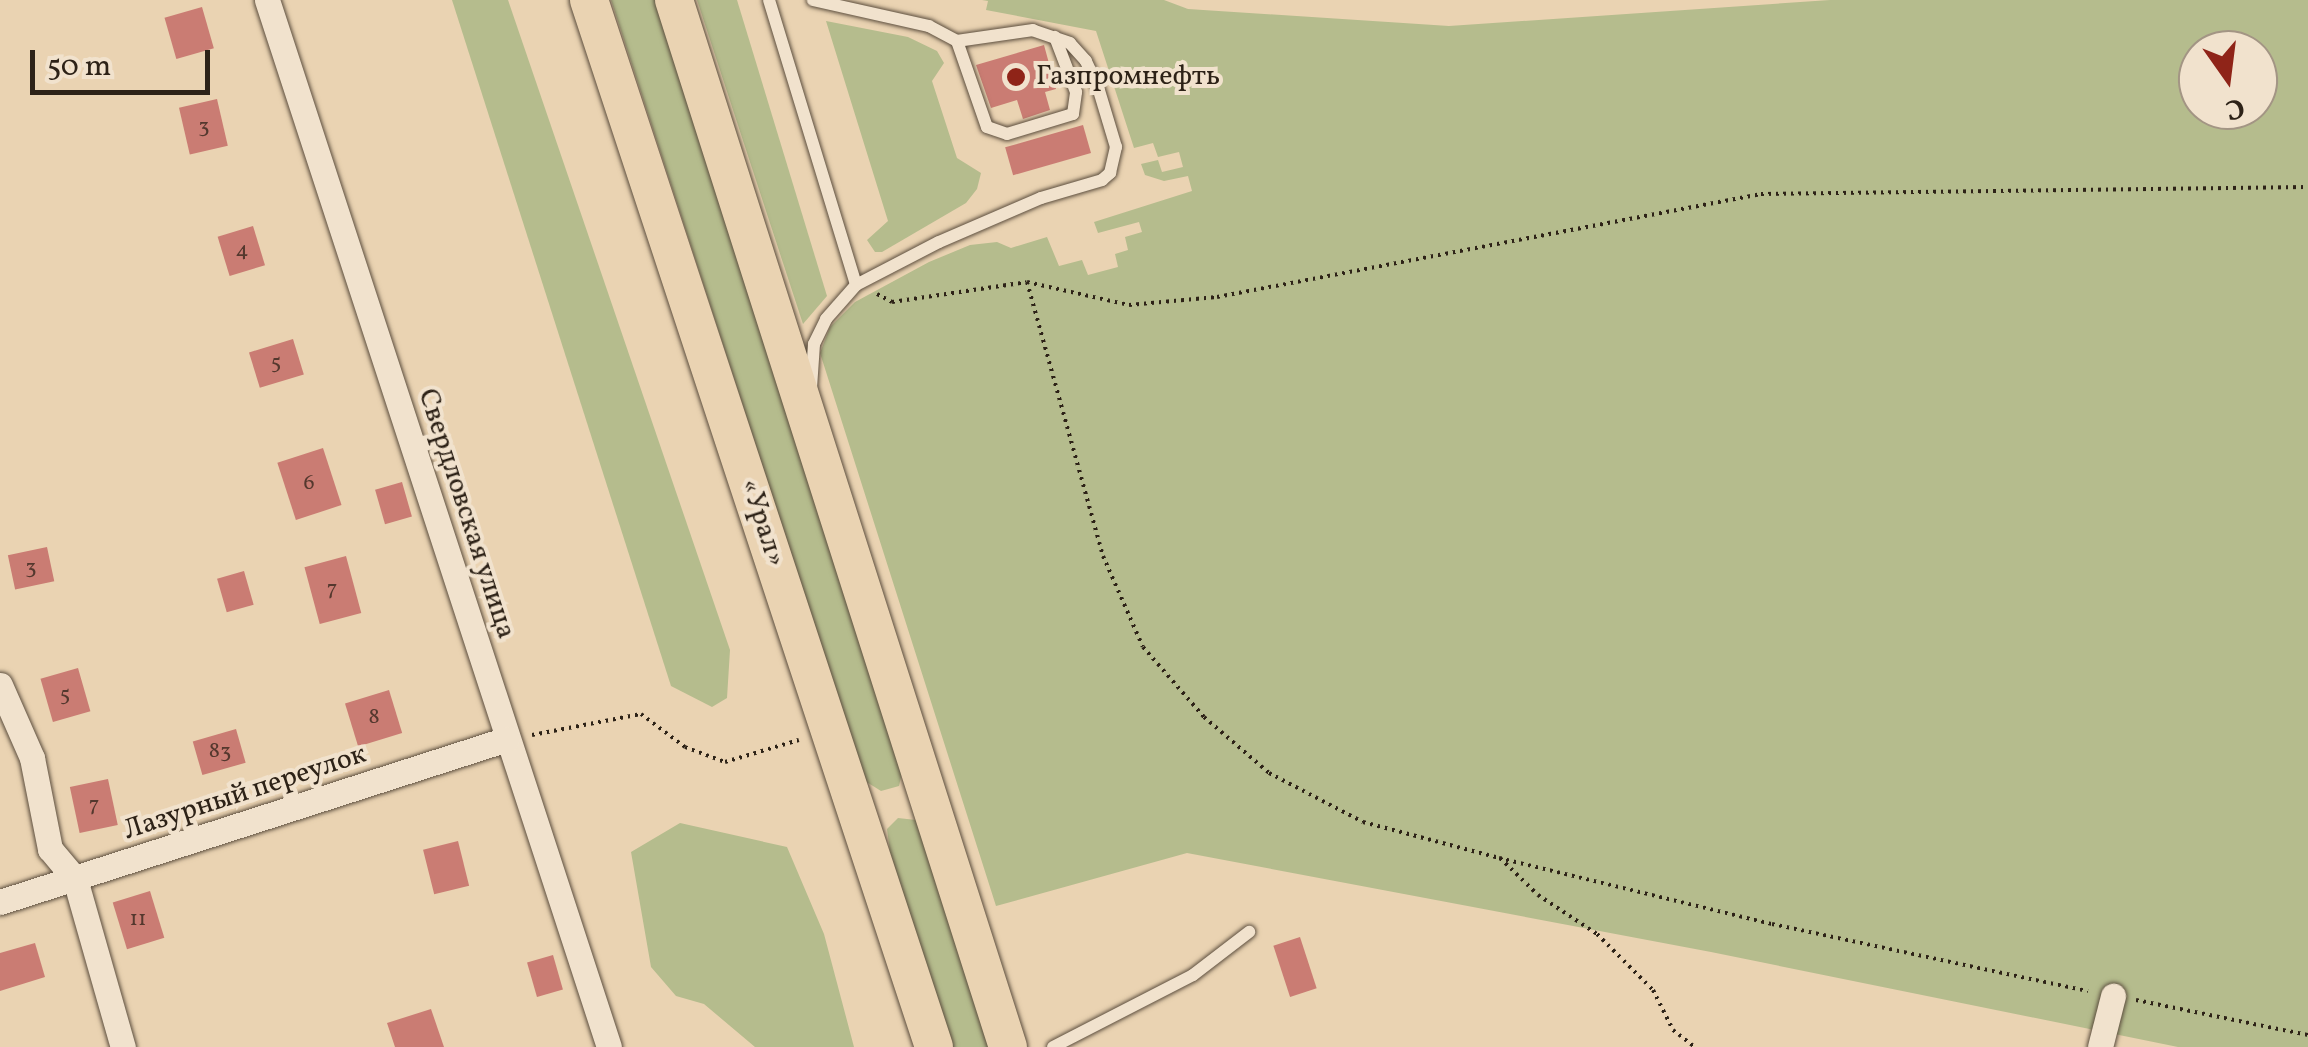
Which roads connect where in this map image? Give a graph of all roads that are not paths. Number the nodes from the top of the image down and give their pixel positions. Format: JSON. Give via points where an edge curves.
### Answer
{"nodes":[{"id":1,"x":267,"y":0,"type":"edge"},
{"id":2,"x":589,"y":0,"type":"edge"},
{"id":3,"x":674,"y":0,"type":"edge"},
{"id":4,"x":769,"y":0,"type":"edge"},
{"id":5,"x":813,"y":0,"type":"edge"},
{"id":6,"x":1055,"y":37,"type":"junction"},
{"id":7,"x":957,"y":40,"type":"junction"},
{"id":8,"x":856,"y":285,"type":"junction"},
{"id":9,"x":808,"y":425,"type":"junction"},
{"id":10,"x":0,"y":685,"type":"edge"},
{"id":11,"x":507,"y":739,"type":"junction"},
{"id":12,"x":75,"y":879,"type":"junction"},
{"id":13,"x":0,"y":902,"type":"edge"},
{"id":14,"x":1249,"y":932,"type":"dead end"},
{"id":15,"x":2114,"y":996,"type":"road end"},
{"id":16,"x":123,"y":1047,"type":"edge"},
{"id":17,"x":609,"y":1047,"type":"edge"},
{"id":18,"x":934,"y":1047,"type":"edge"},
{"id":19,"x":1008,"y":1047,"type":"edge"},
{"id":20,"x":1052,"y":1047,"type":"edge"},
{"id":21,"x":2100,"y":1047,"type":"edge"}],
"edges":[{"from":1,"to":11,"type":"street","name":"Свердловская улица"},
{"from":2,"to":18,"type":"main road","name":"«Урал»"},
{"from":3,"to":9,"type":"main road"},
{"from":4,"to":8,"type":"lane"},
{"from":5,"to":7,"type":"lane","via":[[929,26]]},
{"from":6,"to":7,"type":"lane","via":[[1033,30]]},
{"from":6,"to":7,"type":"lane","via":[[1076,92],[1073,114],[1006,134],[986,126]]},
{"from":6,"to":8,"type":"lane","via":[[1086,61],[1098,87],[1116,147],[1110,173],[939,242]]},
{"from":8,"to":9,"type":"lane","via":[[814,344]]},
{"from":9,"to":19,"type":"main road"},
{"from":10,"to":12,"type":"street","via":[[32,758],[50,849]]},
{"from":11,"to":12,"type":"street","name":"Лазурный переулок"},
{"from":11,"to":17,"type":"street","name":"Свердловская улица"},
{"from":12,"to":13,"type":"street","name":"Лазурный переулок"},
{"from":12,"to":16,"type":"street"},
{"from":14,"to":20,"type":"lane","via":[[1193,976]]},
{"from":15,"to":21,"type":"street"}]}
